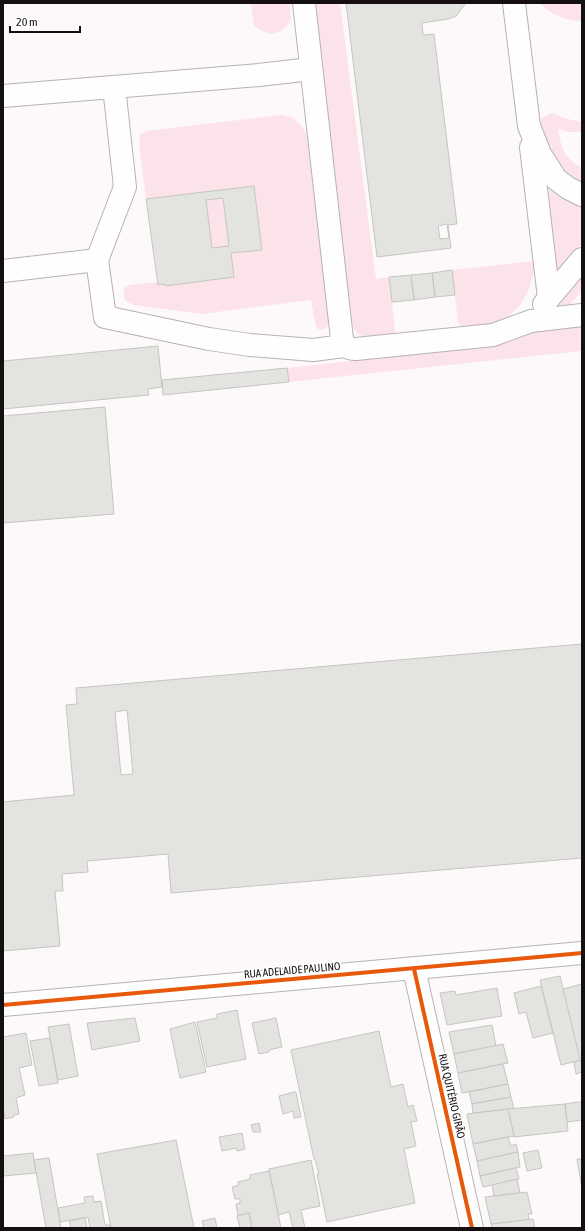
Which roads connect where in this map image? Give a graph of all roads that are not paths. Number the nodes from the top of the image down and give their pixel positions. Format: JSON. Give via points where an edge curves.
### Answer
{"nodes":[{"id":1,"x":304,"y":3,"type":"edge"},
{"id":2,"x":514,"y":3,"type":"edge"},
{"id":3,"x":311,"y":69,"type":"junction"},
{"id":4,"x":114,"y":87,"type":"junction"},
{"id":5,"x":3,"y":96,"type":"edge"},
{"id":6,"x":529,"y":126,"type":"junction"},
{"id":7,"x":582,"y":194,"type":"edge"},
{"id":8,"x":582,"y":259,"type":"edge"},
{"id":9,"x":97,"y":260,"type":"junction"},
{"id":10,"x":3,"y":271,"type":"edge"},
{"id":11,"x":549,"y":298,"type":"junction"},
{"id":12,"x":582,"y":315,"type":"edge"},
{"id":13,"x":531,"y":321,"type":"junction"},
{"id":14,"x":344,"y":346,"type":"junction"},
{"id":15,"x":582,"y":953,"type":"edge"},
{"id":16,"x":414,"y":969,"type":"junction"},
{"id":17,"x":3,"y":1005,"type":"edge"},
{"id":18,"x":472,"y":1228,"type":"edge"}],
"edges":[{"from":1,"to":3,"type":"street"},
{"from":2,"to":6,"type":"street"},
{"from":3,"to":4,"type":"street"},
{"from":3,"to":14,"type":"street"},
{"from":4,"to":5,"type":"street"},
{"from":4,"to":9,"type":"street","via":[[125,188]]},
{"from":6,"to":7,"type":"street","via":[[540,154],[552,174],[568,188]]},
{"from":6,"to":11,"type":"street"},
{"from":8,"to":11,"type":"street"},
{"from":9,"to":10,"type":"street"},
{"from":9,"to":14,"type":"street","via":[[105,317],[250,345],[313,350]]},
{"from":11,"to":13,"type":"street"},
{"from":12,"to":13,"type":"street"},
{"from":13,"to":14,"type":"street","via":[[493,335],[356,349]]},
{"from":15,"to":16,"type":"street","name":"RUA ADELAIDE PAULINO"},
{"from":16,"to":17,"type":"street","name":"RUA ADELAIDE PAULINO"},
{"from":16,"to":18,"type":"street","name":"RUA QUITÉRIO GIRÃO"}]}
